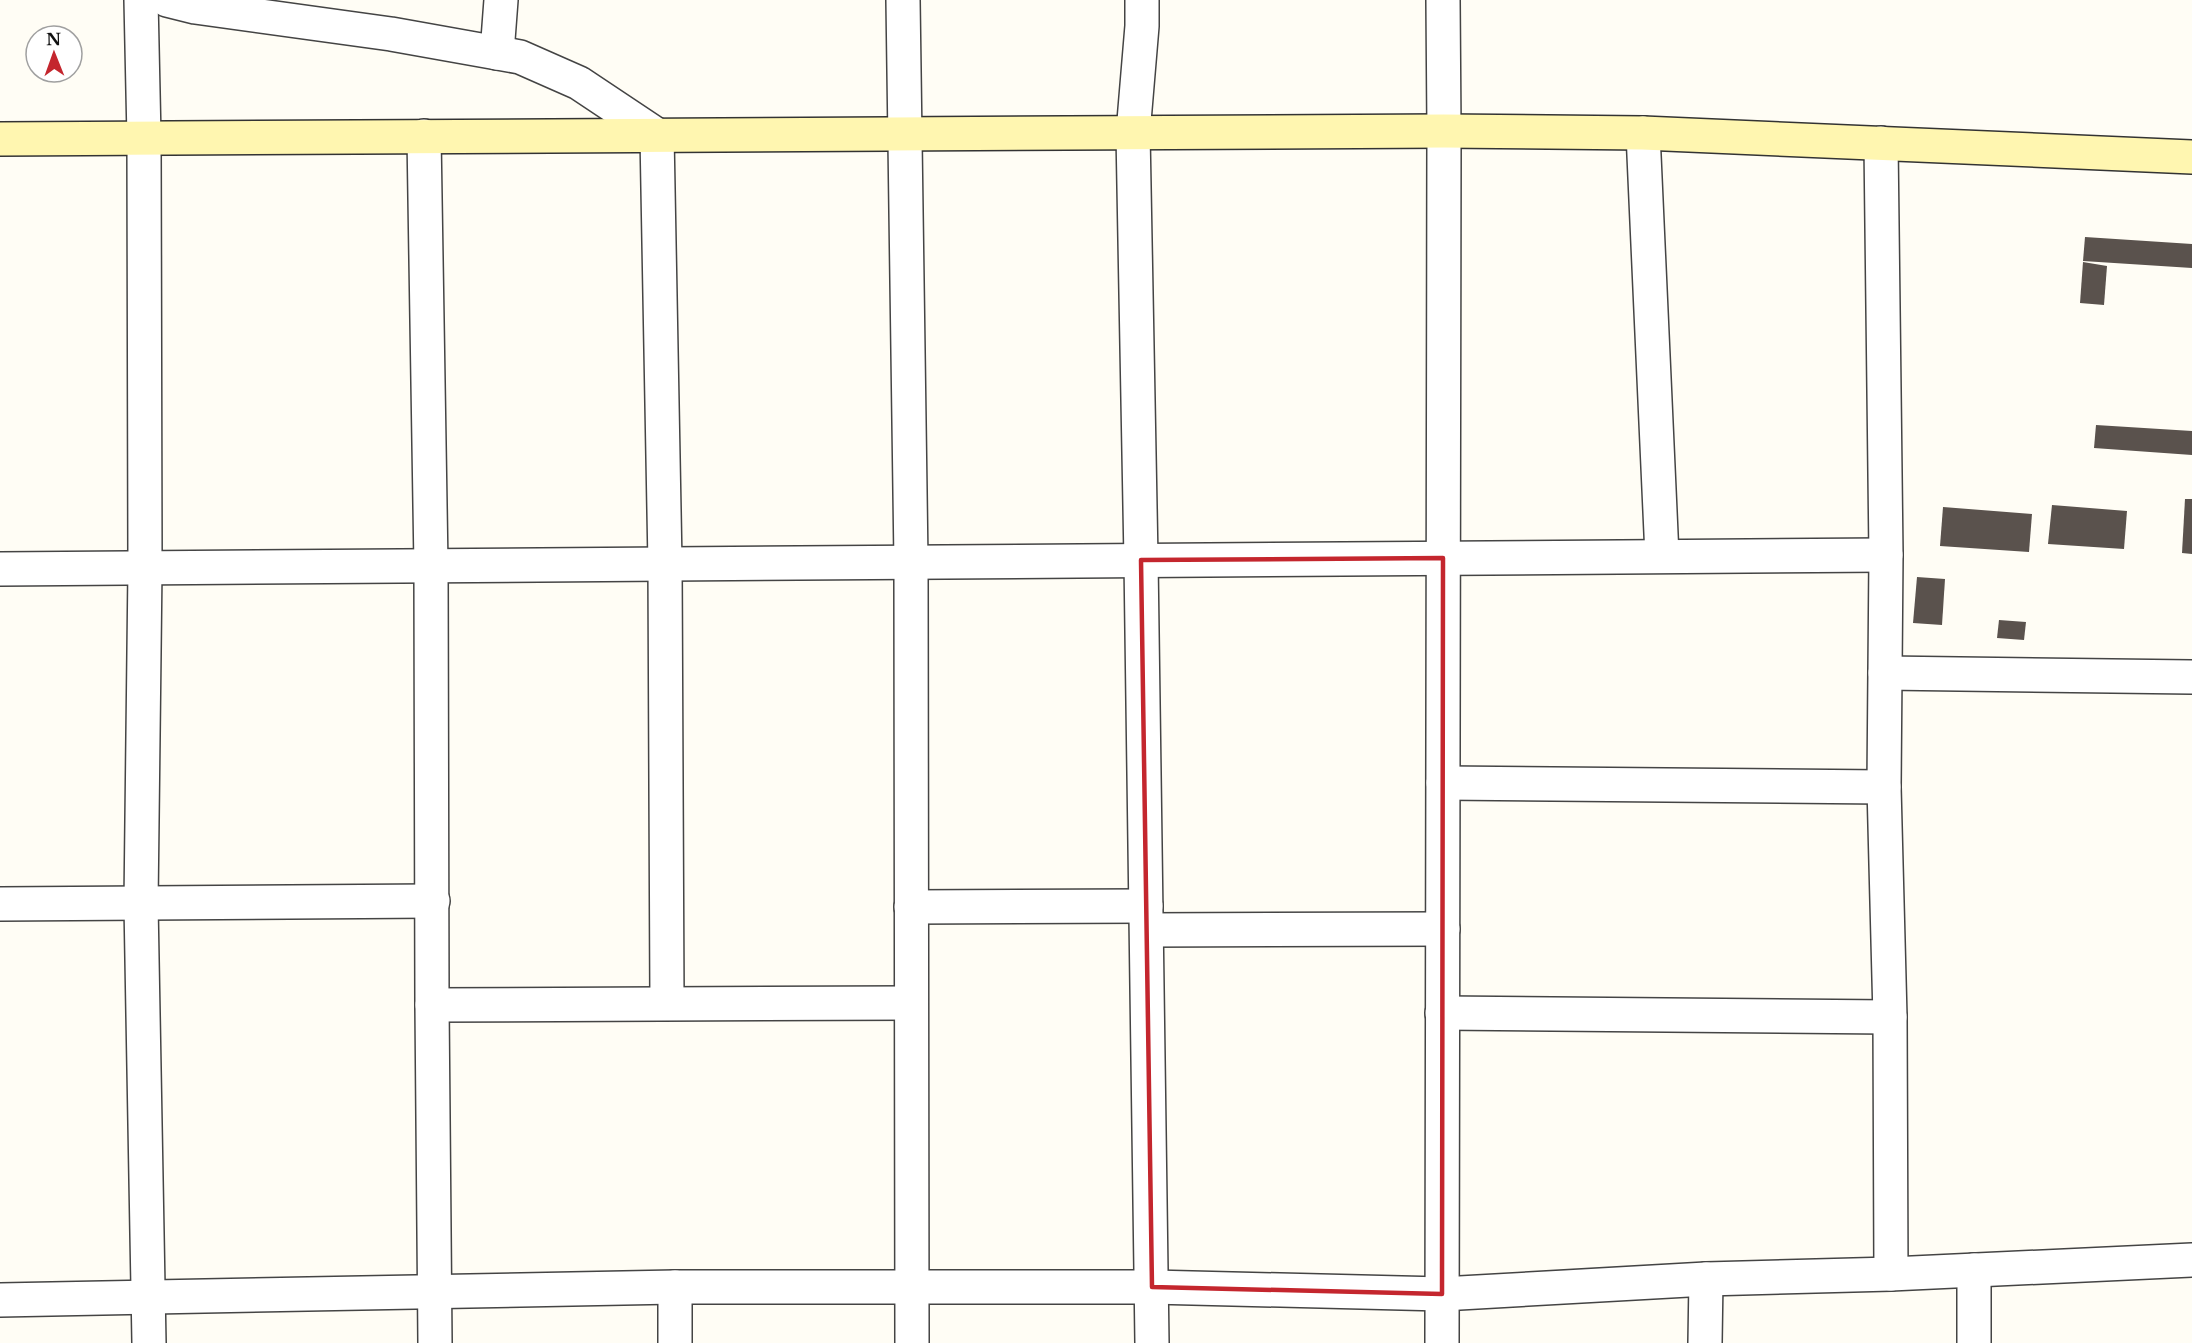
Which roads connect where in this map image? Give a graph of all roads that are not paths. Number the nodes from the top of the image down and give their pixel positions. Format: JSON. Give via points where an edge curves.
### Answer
{"nodes":[{"id":1,"x":141,"y":0,"type":"edge"},
{"id":2,"x":167,"y":0,"type":"edge"},
{"id":3,"x":501,"y":0,"type":"edge"},
{"id":4,"x":903,"y":0,"type":"edge"},
{"id":5,"x":1142,"y":0,"type":"edge"},
{"id":6,"x":1443,"y":0,"type":"edge"},
{"id":7,"x":496,"y":53,"type":"junction"},
{"id":8,"x":1444,"y":131,"type":"junction"},
{"id":9,"x":1133,"y":133,"type":"junction"},
{"id":10,"x":1643,"y":133,"type":"junction"},
{"id":11,"x":904,"y":134,"type":"junction"},
{"id":12,"x":657,"y":135,"type":"junction"},
{"id":13,"x":424,"y":136,"type":"junction"},
{"id":14,"x":144,"y":138,"type":"junction"},
{"id":15,"x":0,"y":139,"type":"edge"},
{"id":16,"x":1881,"y":143,"type":"junction"},
{"id":17,"x":2192,"y":157,"type":"edge"},
{"id":18,"x":1886,"y":555,"type":"junction"},
{"id":19,"x":1662,"y":556,"type":"junction"},
{"id":20,"x":1443,"y":558,"type":"junction"},
{"id":21,"x":1141,"y":561,"type":"junction"},
{"id":22,"x":911,"y":562,"type":"junction"},
{"id":23,"x":665,"y":564,"type":"junction"},
{"id":24,"x":431,"y":566,"type":"junction"},
{"id":25,"x":145,"y":568,"type":"junction"},
{"id":26,"x":0,"y":569,"type":"edge"},
{"id":27,"x":1885,"y":673,"type":"junction"},
{"id":28,"x":2192,"y":677,"type":"edge"},
{"id":29,"x":1443,"y":783,"type":"junction"},
{"id":30,"x":1884,"y":787,"type":"junction"},
{"id":31,"x":433,"y":901,"type":"junction"},
{"id":32,"x":0,"y":904,"type":"edge"},
{"id":33,"x":141,"y":904,"type":"junction"},
{"id":34,"x":911,"y":907,"type":"junction"},
{"id":35,"x":1146,"y":918,"type":"junction"},
{"id":36,"x":1443,"y":930,"type":"junction"},
{"id":37,"x":667,"y":1004,"type":"junction"},
{"id":38,"x":911,"y":1004,"type":"junction"},
{"id":39,"x":432,"y":1005,"type":"junction"},
{"id":40,"x":1443,"y":1013,"type":"junction"},
{"id":41,"x":1890,"y":1017,"type":"junction"},
{"id":42,"x":2192,"y":1260,"type":"edge"},
{"id":43,"x":1974,"y":1270,"type":"junction"},
{"id":44,"x":1891,"y":1274,"type":"junction"},
{"id":45,"x":1706,"y":1279,"type":"junction"},
{"id":46,"x":675,"y":1287,"type":"junction"},
{"id":47,"x":1152,"y":1287,"type":"junction"},
{"id":48,"x":912,"y":1289,"type":"junction"},
{"id":49,"x":435,"y":1292,"type":"junction"},
{"id":50,"x":1442,"y":1294,"type":"junction"},
{"id":51,"x":149,"y":1297,"type":"junction"},
{"id":52,"x":0,"y":1300,"type":"edge"},
{"id":53,"x":149,"y":1343,"type":"edge"},
{"id":54,"x":435,"y":1343,"type":"edge"},
{"id":55,"x":675,"y":1343,"type":"edge"},
{"id":56,"x":912,"y":1343,"type":"edge"},
{"id":57,"x":1152,"y":1343,"type":"edge"},
{"id":58,"x":1442,"y":1343,"type":"edge"},
{"id":59,"x":1706,"y":1343,"type":"edge"},
{"id":60,"x":1974,"y":1343,"type":"edge"}],
"edges":[{"from":1,"to":14,"type":"street"},
{"from":2,"to":7,"type":"street","via":[[195,8],[391,34]]},
{"from":3,"to":7,"type":"street"},
{"from":4,"to":11,"type":"street"},
{"from":5,"to":9,"type":"street"},
{"from":6,"to":8,"type":"street"},
{"from":7,"to":12,"type":"street","via":[[520,57],[579,83]]},
{"from":8,"to":9,"type":"street"},
{"from":8,"to":10,"type":"street"},
{"from":8,"to":20,"type":"street"},
{"from":9,"to":11,"type":"street"},
{"from":9,"to":21,"type":"street"},
{"from":10,"to":16,"type":"street"},
{"from":10,"to":19,"type":"street"},
{"from":11,"to":12,"type":"street"},
{"from":11,"to":22,"type":"street"},
{"from":12,"to":13,"type":"street"},
{"from":12,"to":23,"type":"street"},
{"from":13,"to":14,"type":"street"},
{"from":13,"to":24,"type":"street"},
{"from":14,"to":15,"type":"street"},
{"from":14,"to":25,"type":"street"},
{"from":16,"to":17,"type":"street"},
{"from":16,"to":18,"type":"street"},
{"from":18,"to":19,"type":"street"},
{"from":18,"to":27,"type":"street"},
{"from":19,"to":20,"type":"street"},
{"from":20,"to":21,"type":"street"},
{"from":20,"to":29,"type":"street"},
{"from":21,"to":22,"type":"street"},
{"from":21,"to":35,"type":"street"},
{"from":22,"to":23,"type":"street"},
{"from":22,"to":34,"type":"street"},
{"from":23,"to":24,"type":"street"},
{"from":23,"to":37,"type":"street"},
{"from":24,"to":25,"type":"street"},
{"from":24,"to":31,"type":"street"},
{"from":25,"to":26,"type":"street"},
{"from":25,"to":33,"type":"street"},
{"from":27,"to":28,"type":"street"},
{"from":27,"to":30,"type":"street"},
{"from":29,"to":30,"type":"street"},
{"from":29,"to":36,"type":"street"},
{"from":30,"to":41,"type":"street"},
{"from":31,"to":33,"type":"street"},
{"from":31,"to":39,"type":"street"},
{"from":32,"to":33,"type":"street"},
{"from":33,"to":51,"type":"street"},
{"from":34,"to":35,"type":"street"},
{"from":34,"to":38,"type":"street"},
{"from":35,"to":36,"type":"street"},
{"from":35,"to":47,"type":"street"},
{"from":36,"to":40,"type":"street"},
{"from":37,"to":38,"type":"street"},
{"from":37,"to":39,"type":"street"},
{"from":38,"to":48,"type":"street"},
{"from":39,"to":49,"type":"street"},
{"from":40,"to":41,"type":"street"},
{"from":40,"to":50,"type":"street"},
{"from":41,"to":44,"type":"street"},
{"from":42,"to":43,"type":"street"},
{"from":43,"to":44,"type":"street"},
{"from":43,"to":60,"type":"street"},
{"from":44,"to":45,"type":"street"},
{"from":45,"to":50,"type":"street"},
{"from":45,"to":59,"type":"street"},
{"from":46,"to":48,"type":"street"},
{"from":46,"to":49,"type":"street"},
{"from":46,"to":55,"type":"street"},
{"from":47,"to":48,"type":"street"},
{"from":47,"to":50,"type":"street"},
{"from":47,"to":57,"type":"street"},
{"from":48,"to":56,"type":"street"},
{"from":49,"to":51,"type":"street"},
{"from":49,"to":54,"type":"street"},
{"from":50,"to":58,"type":"street"},
{"from":51,"to":52,"type":"street"},
{"from":51,"to":53,"type":"street"}]}
